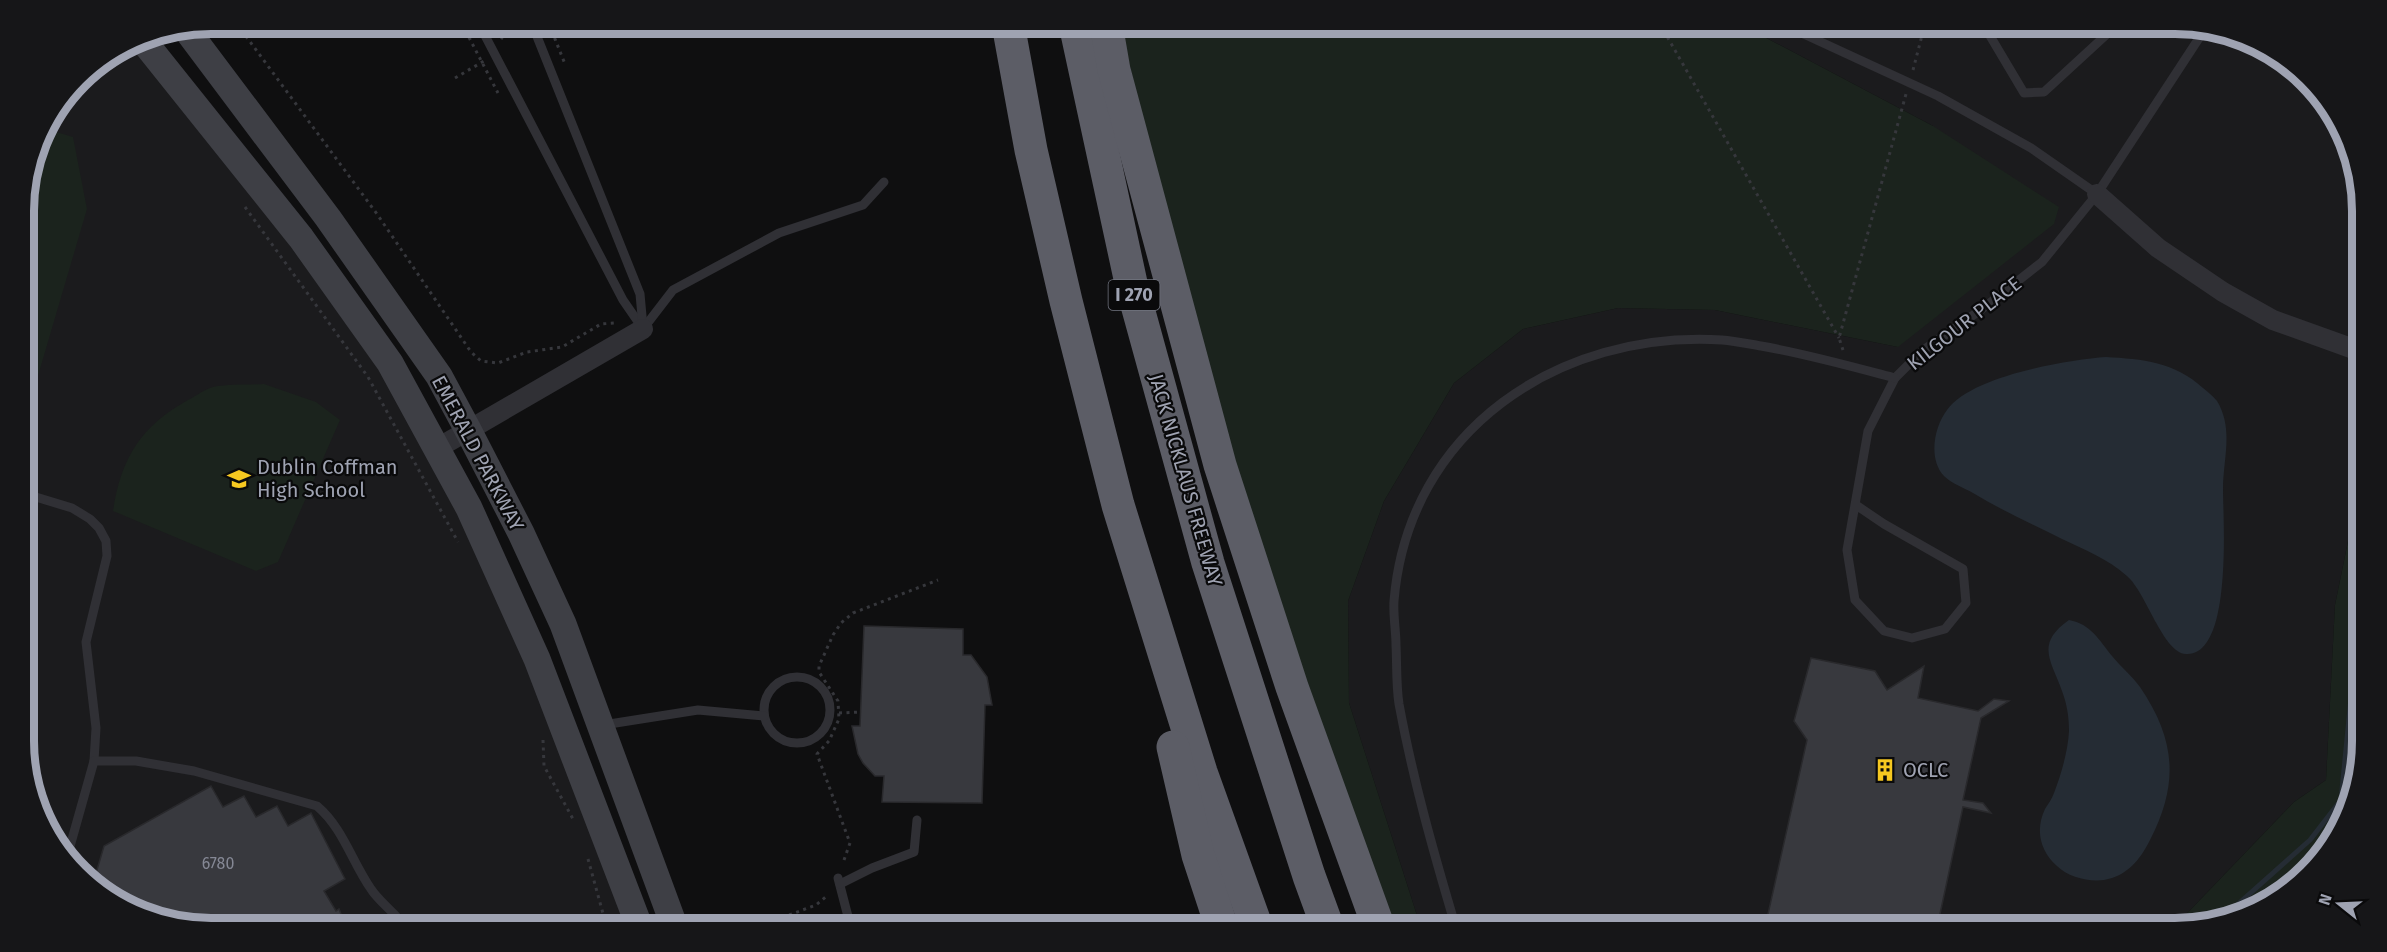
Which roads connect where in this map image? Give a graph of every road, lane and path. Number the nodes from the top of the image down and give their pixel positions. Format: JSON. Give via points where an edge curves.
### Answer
{"nodes":[{"id":1,"x":245,"y":35,"type":"edge"},
{"id":2,"x":468,"y":35,"type":"edge"},
{"id":3,"x":485,"y":35,"type":"edge"},
{"id":4,"x":536,"y":35,"type":"edge"},
{"id":5,"x":554,"y":35,"type":"edge"},
{"id":6,"x":1010,"y":35,"type":"edge"},
{"id":7,"x":1077,"y":35,"type":"edge"},
{"id":8,"x":1108,"y":35,"type":"edge"},
{"id":9,"x":1666,"y":35,"type":"edge"},
{"id":10,"x":1806,"y":35,"type":"edge"},
{"id":11,"x":1922,"y":35,"type":"edge"},
{"id":12,"x":1990,"y":35,"type":"edge"},
{"id":13,"x":2106,"y":35,"type":"edge"},
{"id":14,"x":191,"y":36,"type":"edge"},
{"id":15,"x":2200,"y":37,"type":"edge"},
{"id":16,"x":148,"y":46,"type":"edge"},
{"id":17,"x":566,"y":64,"type":"dead end"},
{"id":18,"x":1909,"y":82,"type":"junction"},
{"id":19,"x":498,"y":93,"type":"dead end"},
{"id":20,"x":884,"y":182,"type":"dead end"},
{"id":21,"x":2097,"y":194,"type":"junction"},
{"id":22,"x":241,"y":200,"type":"dead end"},
{"id":23,"x":643,"y":329,"type":"junction"},
{"id":24,"x":1839,"y":338,"type":"junction"},
{"id":25,"x":2352,"y":348,"type":"edge"},
{"id":26,"x":1842,"y":364,"type":"junction"},
{"id":27,"x":1895,"y":378,"type":"junction"},
{"id":28,"x":468,"y":430,"type":"junction"},
{"id":29,"x":436,"y":449,"type":"junction"},
{"id":30,"x":35,"y":497,"type":"edge"},
{"id":31,"x":1118,"y":505,"type":"junction"},
{"id":32,"x":1856,"y":505,"type":"junction"},
{"id":33,"x":463,"y":551,"type":"dead end"},
{"id":34,"x":938,"y":580,"type":"dead end"},
{"id":35,"x":860,"y":712,"type":"dead end"},
{"id":36,"x":839,"y":713,"type":"junction"},
{"id":37,"x":764,"y":716,"type":"junction"},
{"id":38,"x":600,"y":726,"type":"junction"},
{"id":39,"x":543,"y":734,"type":"dead end"},
{"id":40,"x":94,"y":761,"type":"junction"},
{"id":41,"x":917,"y":820,"type":"dead end"},
{"id":42,"x":576,"y":825,"type":"dead end"},
{"id":43,"x":70,"y":847,"type":"edge"},
{"id":44,"x":587,"y":856,"type":"dead end"},
{"id":45,"x":844,"y":860,"type":"dead end"},
{"id":46,"x":839,"y":881,"type":"junction"},
{"id":47,"x":1219,"y":917,"type":"edge"},
{"id":48,"x":1253,"y":917,"type":"edge"},
{"id":49,"x":1324,"y":917,"type":"edge"},
{"id":50,"x":1375,"y":917,"type":"edge"},
{"id":51,"x":1453,"y":917,"type":"edge"},
{"id":52,"x":398,"y":918,"type":"edge"},
{"id":53,"x":604,"y":918,"type":"edge"},
{"id":54,"x":636,"y":918,"type":"edge"},
{"id":55,"x":680,"y":918,"type":"edge"},
{"id":56,"x":783,"y":918,"type":"edge"},
{"id":57,"x":848,"y":918,"type":"edge"}],
"edges":[{"from":1,"to":23,"type":"path","via":[[481,361],[498,363],[527,352],[562,347],[602,324],[614,322]]},
{"from":2,"to":19,"type":"path"},
{"from":3,"to":23,"type":"lane","via":[[623,300]]},
{"from":4,"to":23,"type":"lane","via":[[640,294]]},
{"from":5,"to":17,"type":"path"},
{"from":6,"to":31,"type":"highway","via":[[1031,150]]},
{"from":7,"to":49,"type":"highway","name":"JACK NICKLAUS FREEWAY","number":"I 270","via":[[1131,283],[1205,552]]},
{"from":8,"to":50,"type":"highway","via":[[1220,465],[1292,687]]},
{"from":9,"to":24,"type":"path"},
{"from":10,"to":18,"type":"lane"},
{"from":11,"to":18,"type":"path"},
{"from":12,"to":13,"type":"lane","via":[[2024,93],[2044,92]]},
{"from":14,"to":28,"type":"main road","name":"EMERALD PARKWAY","via":[[328,218],[439,376]]},
{"from":15,"to":21,"type":"lane","name":"KILGOUR PLACE"},
{"from":16,"to":29,"type":"main road","name":"EMERALD PARKWAY","via":[[308,248],[390,363]]},
{"from":18,"to":21,"type":"lane","via":[[2031,148]]},
{"from":18,"to":24,"type":"path"},
{"from":20,"to":23,"type":"lane","via":[[863,205],[779,233],[673,290]]},
{"from":21,"to":25,"type":"street","via":[[2158,248],[2223,292],[2273,320]]},
{"from":21,"to":27,"type":"lane","name":"KILGOUR PLACE","via":[[2043,262],[1922,351]]},
{"from":22,"to":33,"type":"path","via":[[368,377]]},
{"from":23,"to":28,"type":"street"},
{"from":24,"to":26,"type":"path"},
{"from":26,"to":27,"type":"lane"},
{"from":26,"to":51,"type":"lane","via":[[1723,340],[1655,341],[1597,353],[1527,384],[1486,414],[1436,474],[1418,505],[1406,538],[1394,602],[1399,702],[1428,831]]},
{"from":27,"to":32,"type":"lane","name":"KILGOUR PLACE","via":[[1868,431]]},
{"from":28,"to":29,"type":"street"},
{"from":28,"to":38,"type":"main road","name":"EMERALD PARKWAY","via":[[563,624]]},
{"from":29,"to":54,"type":"main road","name":"EMERALD PARKWAY","via":[[469,508],[537,659]]},
{"from":30,"to":40,"type":"lane","via":[[72,508],[90,519],[106,541],[107,556],[86,642],[96,728]]},
{"from":31,"to":47,"type":"highway","via":[[1198,855]]},
{"from":31,"to":48,"type":"highway","via":[[1201,772]]},
{"from":32,"to":32,"type":"lane","name":"KILGOUR PLACE","via":[[1847,550],[1856,600],[1884,631],[1912,638],[1945,629],[1966,603],[1963,569]]},
{"from":34,"to":36,"type":"path","via":[[853,613],[833,635],[819,666],[821,678],[838,701]]},
{"from":35,"to":36,"type":"path"},
{"from":36,"to":45,"type":"path","via":[[836,729],[817,754],[850,843]]},
{"from":37,"to":37,"type":"lane","via":[[778,738],[807,743],[824,732],[829,723],[830,703],[820,685],[812,680],[788,678],[771,690]]},
{"from":37,"to":38,"type":"lane","via":[[698,710]]},
{"from":38,"to":55,"type":"main road","name":"EMERALD PARKWAY"},
{"from":39,"to":42,"type":"path","via":[[544,766]]},
{"from":40,"to":43,"type":"lane"},
{"from":40,"to":52,"type":"lane","via":[[136,761],[194,771],[317,806],[341,835],[371,890]]},
{"from":41,"to":46,"type":"lane","via":[[914,852]]},
{"from":44,"to":53,"type":"path"},
{"from":46,"to":56,"type":"path","via":[[816,906]]},
{"from":46,"to":57,"type":"lane"}]}
